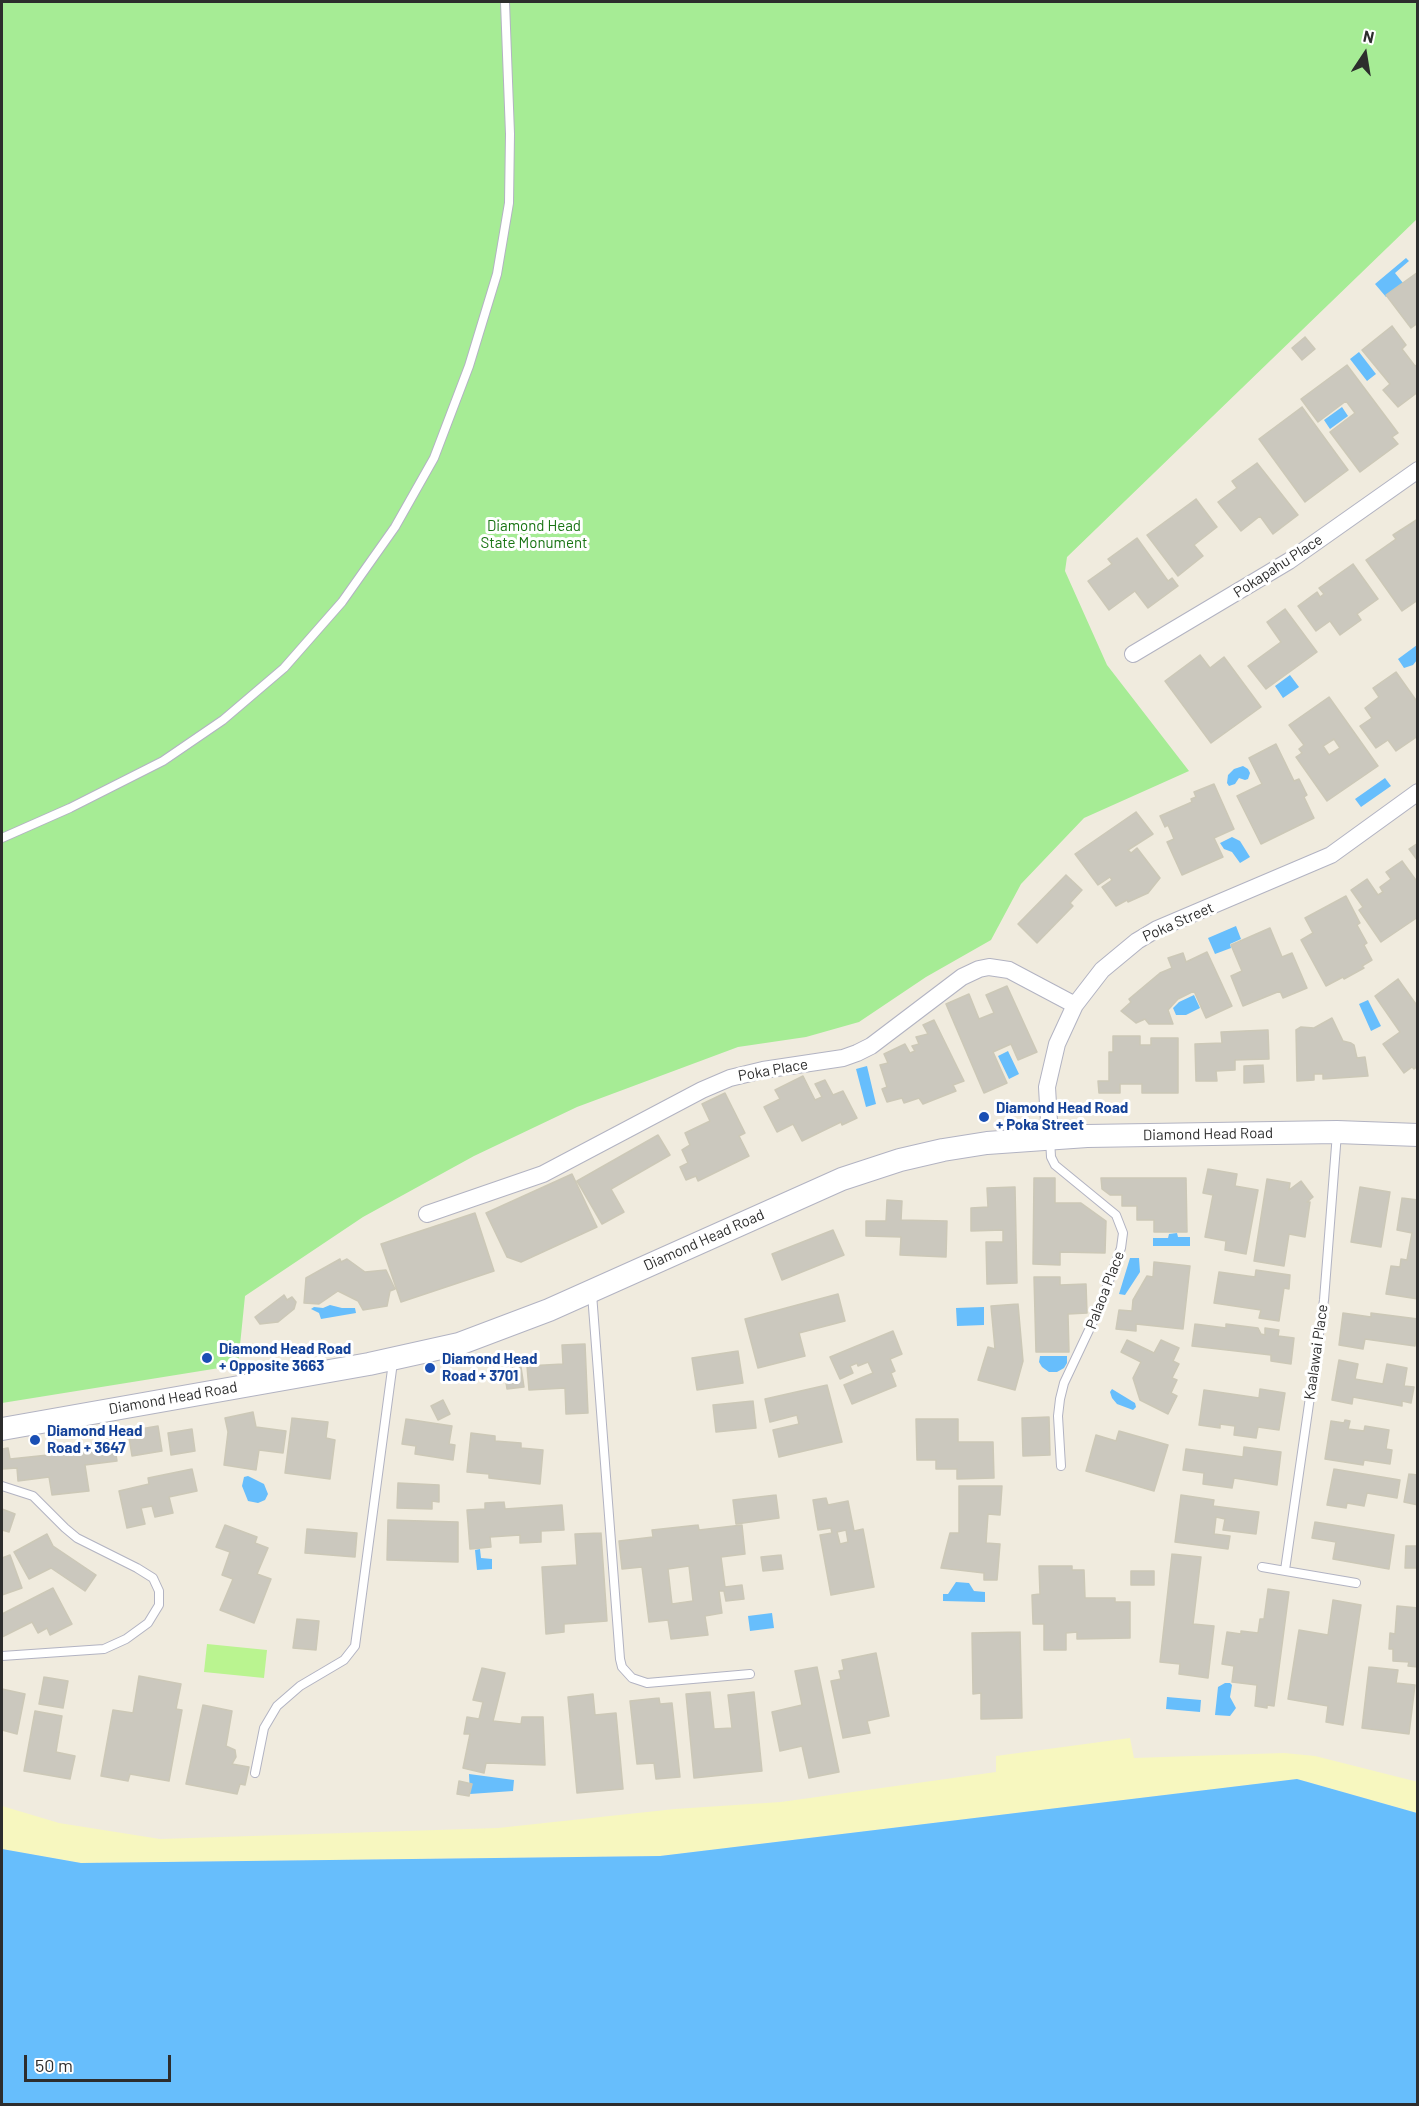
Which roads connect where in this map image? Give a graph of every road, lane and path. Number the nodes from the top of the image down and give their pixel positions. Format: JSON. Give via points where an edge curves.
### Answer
{"nodes":[{"id":1,"x":505,"y":2,"type":"edge"},
{"id":2,"x":1418,"y":470,"type":"edge"},
{"id":3,"x":1133,"y":654,"type":"dead end"},
{"id":4,"x":1418,"y":792,"type":"edge"},
{"id":5,"x":2,"y":838,"type":"edge"},
{"id":6,"x":1075,"y":1005,"type":"junction"},
{"id":7,"x":1337,"y":1132,"type":"junction"},
{"id":8,"x":1417,"y":1135,"type":"edge"},
{"id":9,"x":1050,"y":1139,"type":"junction"},
{"id":10,"x":427,"y":1214,"type":"dead end"},
{"id":11,"x":592,"y":1290,"type":"junction"},
{"id":12,"x":393,"y":1359,"type":"junction"},
{"id":13,"x":2,"y":1429,"type":"edge"},
{"id":14,"x":1061,"y":1466,"type":"dead end"},
{"id":15,"x":2,"y":1486,"type":"edge"},
{"id":16,"x":1262,"y":1567,"type":"dead end"},
{"id":17,"x":1285,"y":1570,"type":"junction"},
{"id":18,"x":1356,"y":1584,"type":"dead end"},
{"id":19,"x":2,"y":1656,"type":"edge"},
{"id":20,"x":750,"y":1674,"type":"dead end"},
{"id":21,"x":255,"y":1773,"type":"dead end"}],
"edges":[{"from":1,"to":5,"type":"lane","via":[[509,203],[497,274],[469,366],[434,458],[395,527],[342,602],[284,668],[223,720],[163,761]]},
{"from":2,"to":3,"type":"street","name":"Pokapahu Place","via":[[1289,561]]},
{"from":4,"to":6,"type":"street","name":"Poka Street","via":[[1331,855],[1137,941],[1102,970]]},
{"from":6,"to":9,"type":"street","name":"Poka Street","via":[[1057,1044],[1049,1076]]},
{"from":6,"to":10,"type":"street","name":"Poka Place","via":[[1009,970],[980,969],[962,977],[857,1053],[730,1078],[543,1174]]},
{"from":7,"to":8,"type":"street","name":"Diamond Head Road"},
{"from":7,"to":9,"type":"street","name":"Diamond Head Road"},
{"from":7,"to":17,"type":"lane","name":"Kaalawai Place","via":[[1324,1300]]},
{"from":9,"to":11,"type":"street","name":"Diamond Head Road","via":[[943,1150],[871,1169],[813,1190]]},
{"from":9,"to":14,"type":"lane","name":"Palaoa Place","via":[[1055,1165],[1116,1215],[1123,1233],[1098,1311],[1062,1391],[1058,1416]]},
{"from":11,"to":12,"type":"street","name":"Diamond Head Road","via":[[489,1334]]},
{"from":11,"to":20,"type":"lane","via":[[622,1667],[632,1678],[646,1683]]},
{"from":12,"to":13,"type":"street","name":"Diamond Head Road"},
{"from":12,"to":21,"type":"lane","via":[[355,1646],[344,1659],[300,1686],[277,1706],[264,1728]]},
{"from":15,"to":19,"type":"lane","via":[[33,1497],[77,1538],[153,1578],[159,1605],[148,1623],[126,1640],[104,1649]]},
{"from":16,"to":17,"type":"lane"},
{"from":17,"to":18,"type":"lane"}]}
